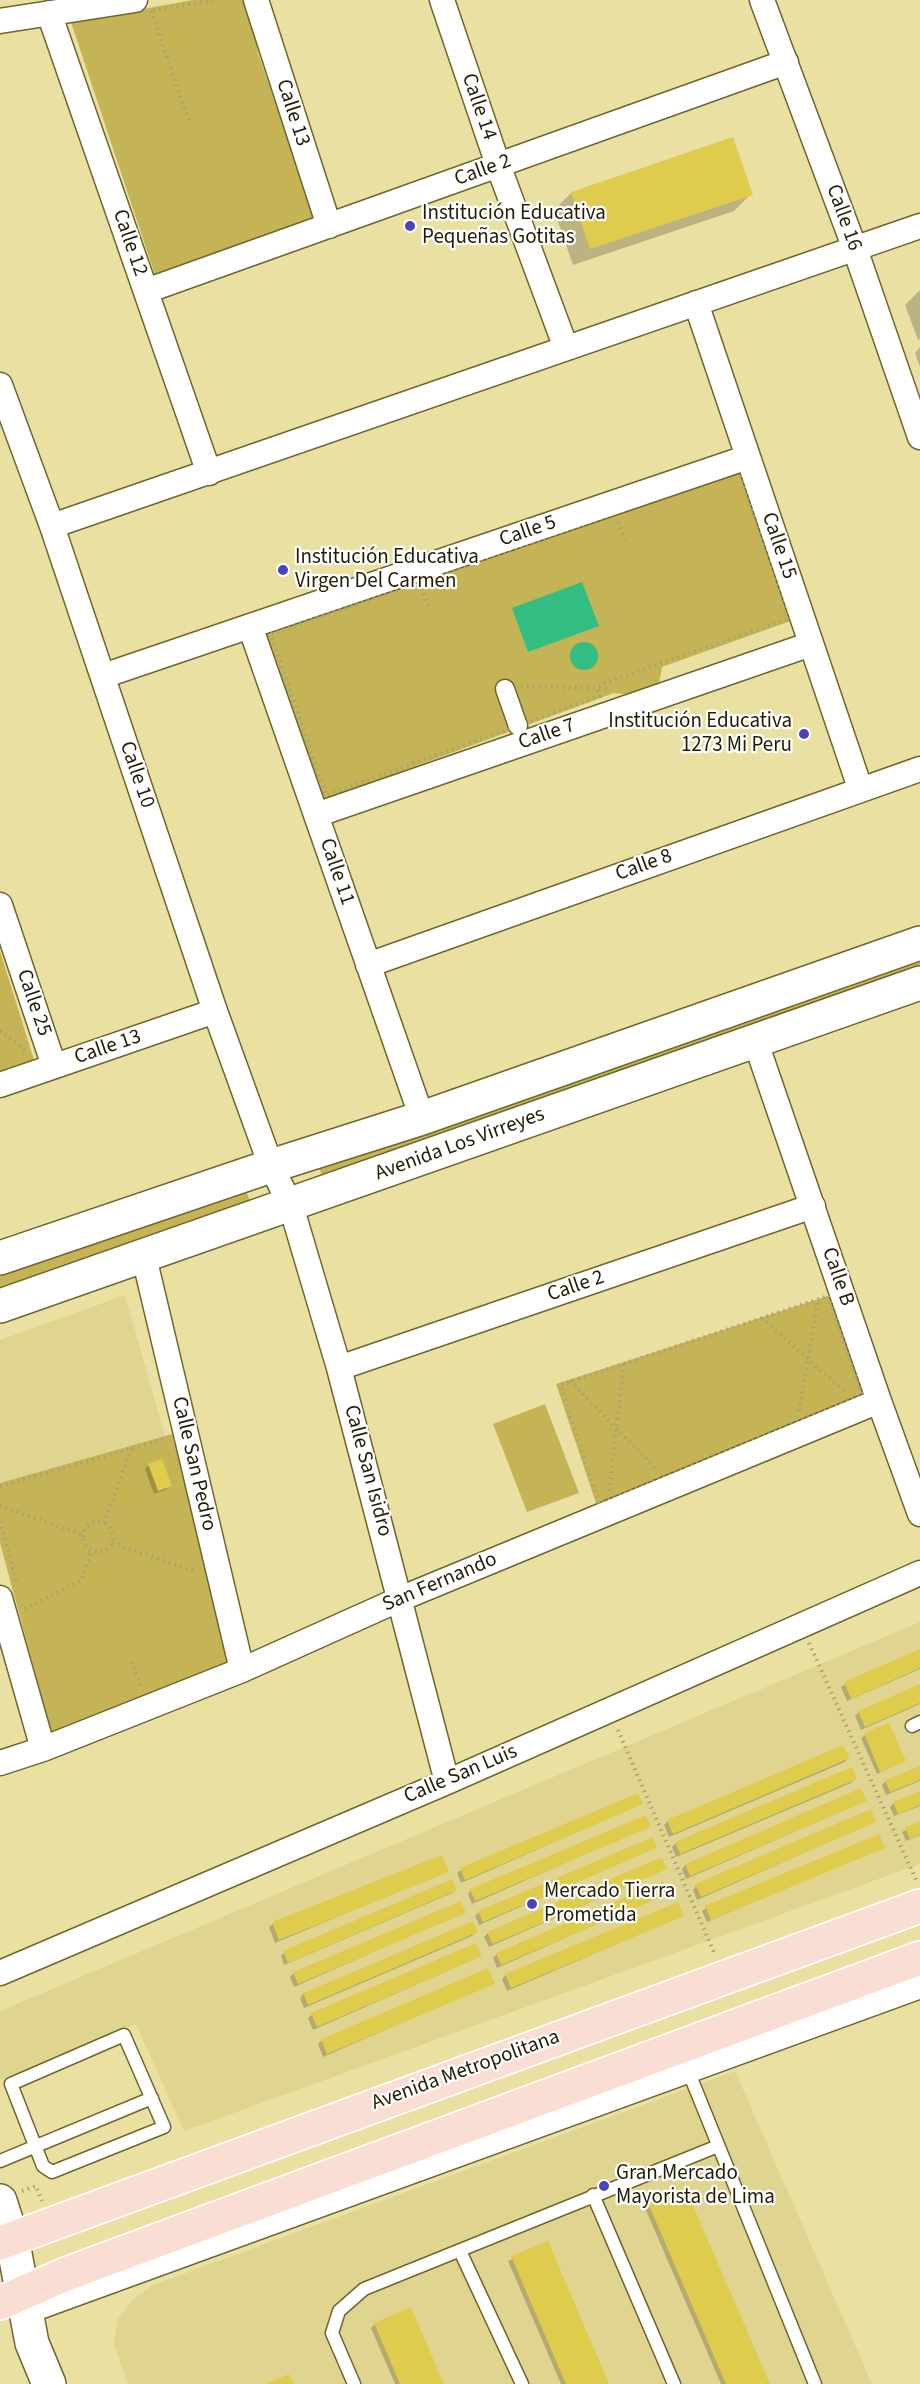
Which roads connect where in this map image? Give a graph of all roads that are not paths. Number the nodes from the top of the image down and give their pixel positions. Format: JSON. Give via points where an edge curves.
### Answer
{"nodes":[{"id":1,"x":256,"y":0,"type":"edge"},
{"id":2,"x":442,"y":0,"type":"edge"},
{"id":3,"x":762,"y":0,"type":"edge"},
{"id":4,"x":143,"y":5,"type":"edge"},
{"id":5,"x":49,"y":13,"type":"junction"},
{"id":6,"x":0,"y":21,"type":"edge"},
{"id":7,"x":786,"y":62,"type":"junction"},
{"id":8,"x":498,"y":165,"type":"junction"},
{"id":9,"x":329,"y":226,"type":"junction"},
{"id":10,"x":920,"y":226,"type":"edge"},
{"id":11,"x":855,"y":249,"type":"junction"},
{"id":12,"x":146,"y":291,"type":"junction"},
{"id":13,"x":696,"y":303,"type":"junction"},
{"id":14,"x":566,"y":348,"type":"junction"},
{"id":15,"x":0,"y":385,"type":"edge"},
{"id":16,"x":7,"y":427,"type":"edge"},
{"id":17,"x":920,"y":437,"type":"edge"},
{"id":18,"x":748,"y":457,"type":"junction"},
{"id":19,"x":209,"y":473,"type":"junction"},
{"id":20,"x":52,"y":526,"type":"junction"},
{"id":21,"x":250,"y":626,"type":"junction"},
{"id":22,"x":812,"y":644,"type":"junction"},
{"id":23,"x":103,"y":676,"type":"junction"},
{"id":24,"x":506,"y":688,"type":"road end"},
{"id":25,"x":518,"y":726,"type":"dead end"},
{"id":26,"x":920,"y":769,"type":"edge"},
{"id":27,"x":860,"y":788,"type":"junction"},
{"id":28,"x":316,"y":815,"type":"junction"},
{"id":29,"x":0,"y":905,"type":"edge"},
{"id":30,"x":920,"y":943,"type":"edge"},
{"id":31,"x":368,"y":966,"type":"junction"},
{"id":32,"x":918,"y":989,"type":"edge"},
{"id":33,"x":215,"y":1011,"type":"junction"},
{"id":34,"x":755,"y":1040,"type":"junction"},
{"id":35,"x":54,"y":1066,"type":"junction"},
{"id":36,"x":0,"y":1085,"type":"edge"},
{"id":37,"x":422,"y":1118,"type":"junction"},
{"id":38,"x":271,"y":1166,"type":"junction"},
{"id":39,"x":291,"y":1206,"type":"junction"},
{"id":40,"x":813,"y":1206,"type":"junction"},
{"id":41,"x":144,"y":1257,"type":"junction"},
{"id":42,"x":0,"y":1258,"type":"edge"},
{"id":43,"x":0,"y":1306,"type":"edge"},
{"id":44,"x":339,"y":1368,"type":"junction"},
{"id":45,"x":879,"y":1401,"type":"junction"},
{"id":46,"x":920,"y":1514,"type":"edge"},
{"id":47,"x":920,"y":1573,"type":"edge"},
{"id":48,"x":13,"y":1594,"type":"edge"},
{"id":49,"x":400,"y":1599,"type":"junction"},
{"id":50,"x":243,"y":1670,"type":"junction"},
{"id":51,"x":43,"y":1749,"type":"junction"},
{"id":52,"x":0,"y":1763,"type":"edge"},
{"id":53,"x":447,"y":1782,"type":"junction"},
{"id":54,"x":920,"y":1906,"type":"edge"},
{"id":55,"x":920,"y":1958,"type":"edge"},
{"id":56,"x":0,"y":1973,"type":"edge"},
{"id":57,"x":920,"y":1983,"type":"edge"},
{"id":58,"x":687,"y":2068,"type":"junction"},
{"id":59,"x":152,"y":2098,"type":"junction"},
{"id":60,"x":718,"y":2146,"type":"junction"},
{"id":61,"x":35,"y":2147,"type":"junction"},
{"id":62,"x":0,"y":2161,"type":"edge"},
{"id":63,"x":593,"y":2195,"type":"junction"},
{"id":64,"x":9,"y":2197,"type":"edge"},
{"id":65,"x":6,"y":2240,"type":"edge"},
{"id":66,"x":460,"y":2251,"type":"junction"},
{"id":67,"x":16,"y":2302,"type":"edge"},
{"id":68,"x":49,"y":2384,"type":"edge"},
{"id":69,"x":354,"y":2384,"type":"edge"},
{"id":70,"x":522,"y":2384,"type":"edge"},
{"id":71,"x":674,"y":2384,"type":"edge"},
{"id":72,"x":815,"y":2384,"type":"edge"}],
"edges":[{"from":1,"to":9,"type":"street","name":"Calle 13"},
{"from":2,"to":8,"type":"street","name":"Calle 14"},
{"from":3,"to":7,"type":"street","name":"Calle 16"},
{"from":4,"to":5,"type":"street"},
{"from":5,"to":6,"type":"street"},
{"from":5,"to":12,"type":"street","name":"Calle 12"},
{"from":7,"to":8,"type":"street","name":"Calle 2"},
{"from":7,"to":11,"type":"street","name":"Calle 16"},
{"from":8,"to":9,"type":"street","name":"Calle 2"},
{"from":8,"to":14,"type":"street","name":"Calle 14"},
{"from":9,"to":12,"type":"street","name":"Calle 2"},
{"from":10,"to":11,"type":"street"},
{"from":11,"to":13,"type":"street"},
{"from":11,"to":17,"type":"street","name":"Calle 16"},
{"from":12,"to":19,"type":"street","name":"Calle 12"},
{"from":13,"to":14,"type":"street"},
{"from":13,"to":18,"type":"street","name":"Calle 15"},
{"from":14,"to":19,"type":"street"},
{"from":15,"to":16,"type":"street","name":"Calle 10"},
{"from":16,"to":20,"type":"street","name":"Calle 10"},
{"from":18,"to":21,"type":"street","name":"Calle 5"},
{"from":18,"to":22,"type":"street","name":"Calle 15"},
{"from":19,"to":20,"type":"street"},
{"from":20,"to":23,"type":"street","name":"Calle 10"},
{"from":21,"to":23,"type":"street","name":"Calle 5"},
{"from":21,"to":28,"type":"street","name":"Calle 11"},
{"from":22,"to":27,"type":"street","name":"Calle 15"},
{"from":22,"to":28,"type":"street","name":"Calle 7"},
{"from":23,"to":33,"type":"street","name":"Calle 10"},
{"from":24,"to":25,"type":"street"},
{"from":26,"to":27,"type":"street","name":"Calle 8"},
{"from":27,"to":31,"type":"street","name":"Calle 8"},
{"from":28,"to":31,"type":"street","name":"Calle 11"},
{"from":29,"to":35,"type":"street","name":"Calle 25"},
{"from":30,"to":37,"type":"main road","name":"Avenida Los Virreyes"},
{"from":31,"to":37,"type":"street","name":"Calle 11"},
{"from":32,"to":34,"type":"main road","name":"Avenida Los Virreyes"},
{"from":33,"to":35,"type":"street","name":"Calle 13"},
{"from":33,"to":38,"type":"street","name":"Calle 10"},
{"from":34,"to":39,"type":"main road","name":"Avenida Los Virreyes"},
{"from":34,"to":40,"type":"street","name":"Calle B"},
{"from":35,"to":36,"type":"street","name":"Calle 13"},
{"from":37,"to":38,"type":"main road","name":"Avenida Los Virreyes"},
{"from":38,"to":39,"type":"street","name":"Calle San Isidro"},
{"from":38,"to":42,"type":"main road","name":"Avenida Los Virreyes"},
{"from":39,"to":41,"type":"main road","name":"Avenida Los Virreyes"},
{"from":39,"to":44,"type":"street","name":"Calle San Isidro"},
{"from":40,"to":44,"type":"street","name":"Calle 2"},
{"from":40,"to":45,"type":"street","name":"Calle B"},
{"from":41,"to":43,"type":"main road","name":"Avenida Los Virreyes"},
{"from":41,"to":50,"type":"street","name":"Calle San Pedro"},
{"from":44,"to":49,"type":"street","name":"Calle San Isidro"},
{"from":45,"to":46,"type":"street","name":"Calle B"},
{"from":45,"to":49,"type":"street","name":"San Fernando","via":[[606,1508]]},
{"from":47,"to":53,"type":"street","name":"Calle San Luis"},
{"from":48,"to":51,"type":"street"},
{"from":49,"to":50,"type":"street","name":"San Fernando"},
{"from":49,"to":53,"type":"street","name":"Calle San Isidro"},
{"from":50,"to":51,"type":"street","name":"San Fernando"},
{"from":51,"to":52,"type":"street","name":"San Fernando"},
{"from":53,"to":56,"type":"street","name":"Calle San Luis"},
{"from":54,"to":65,"type":"main road","name":"Avenida Metropolitana"},
{"from":55,"to":67,"type":"main road","via":[[89,2265]]},
{"from":57,"to":58,"type":"street"},
{"from":58,"to":60,"type":"lane"},
{"from":58,"to":67,"type":"street"},
{"from":59,"to":61,"type":"lane"},
{"from":59,"to":61,"type":"lane","via":[[164,2127],[52,2172],[43,2166]]},
{"from":59,"to":61,"type":"lane","via":[[124,2035],[11,2084]]},
{"from":60,"to":63,"type":"lane"},
{"from":60,"to":72,"type":"lane"},
{"from":61,"to":62,"type":"lane"},
{"from":63,"to":66,"type":"lane"},
{"from":63,"to":71,"type":"lane"},
{"from":64,"to":65,"type":"main road"},
{"from":65,"to":67,"type":"main road"},
{"from":66,"to":69,"type":"lane","via":[[364,2289],[339,2311],[332,2333]]},
{"from":66,"to":70,"type":"lane"},
{"from":67,"to":68,"type":"main road"}]}
